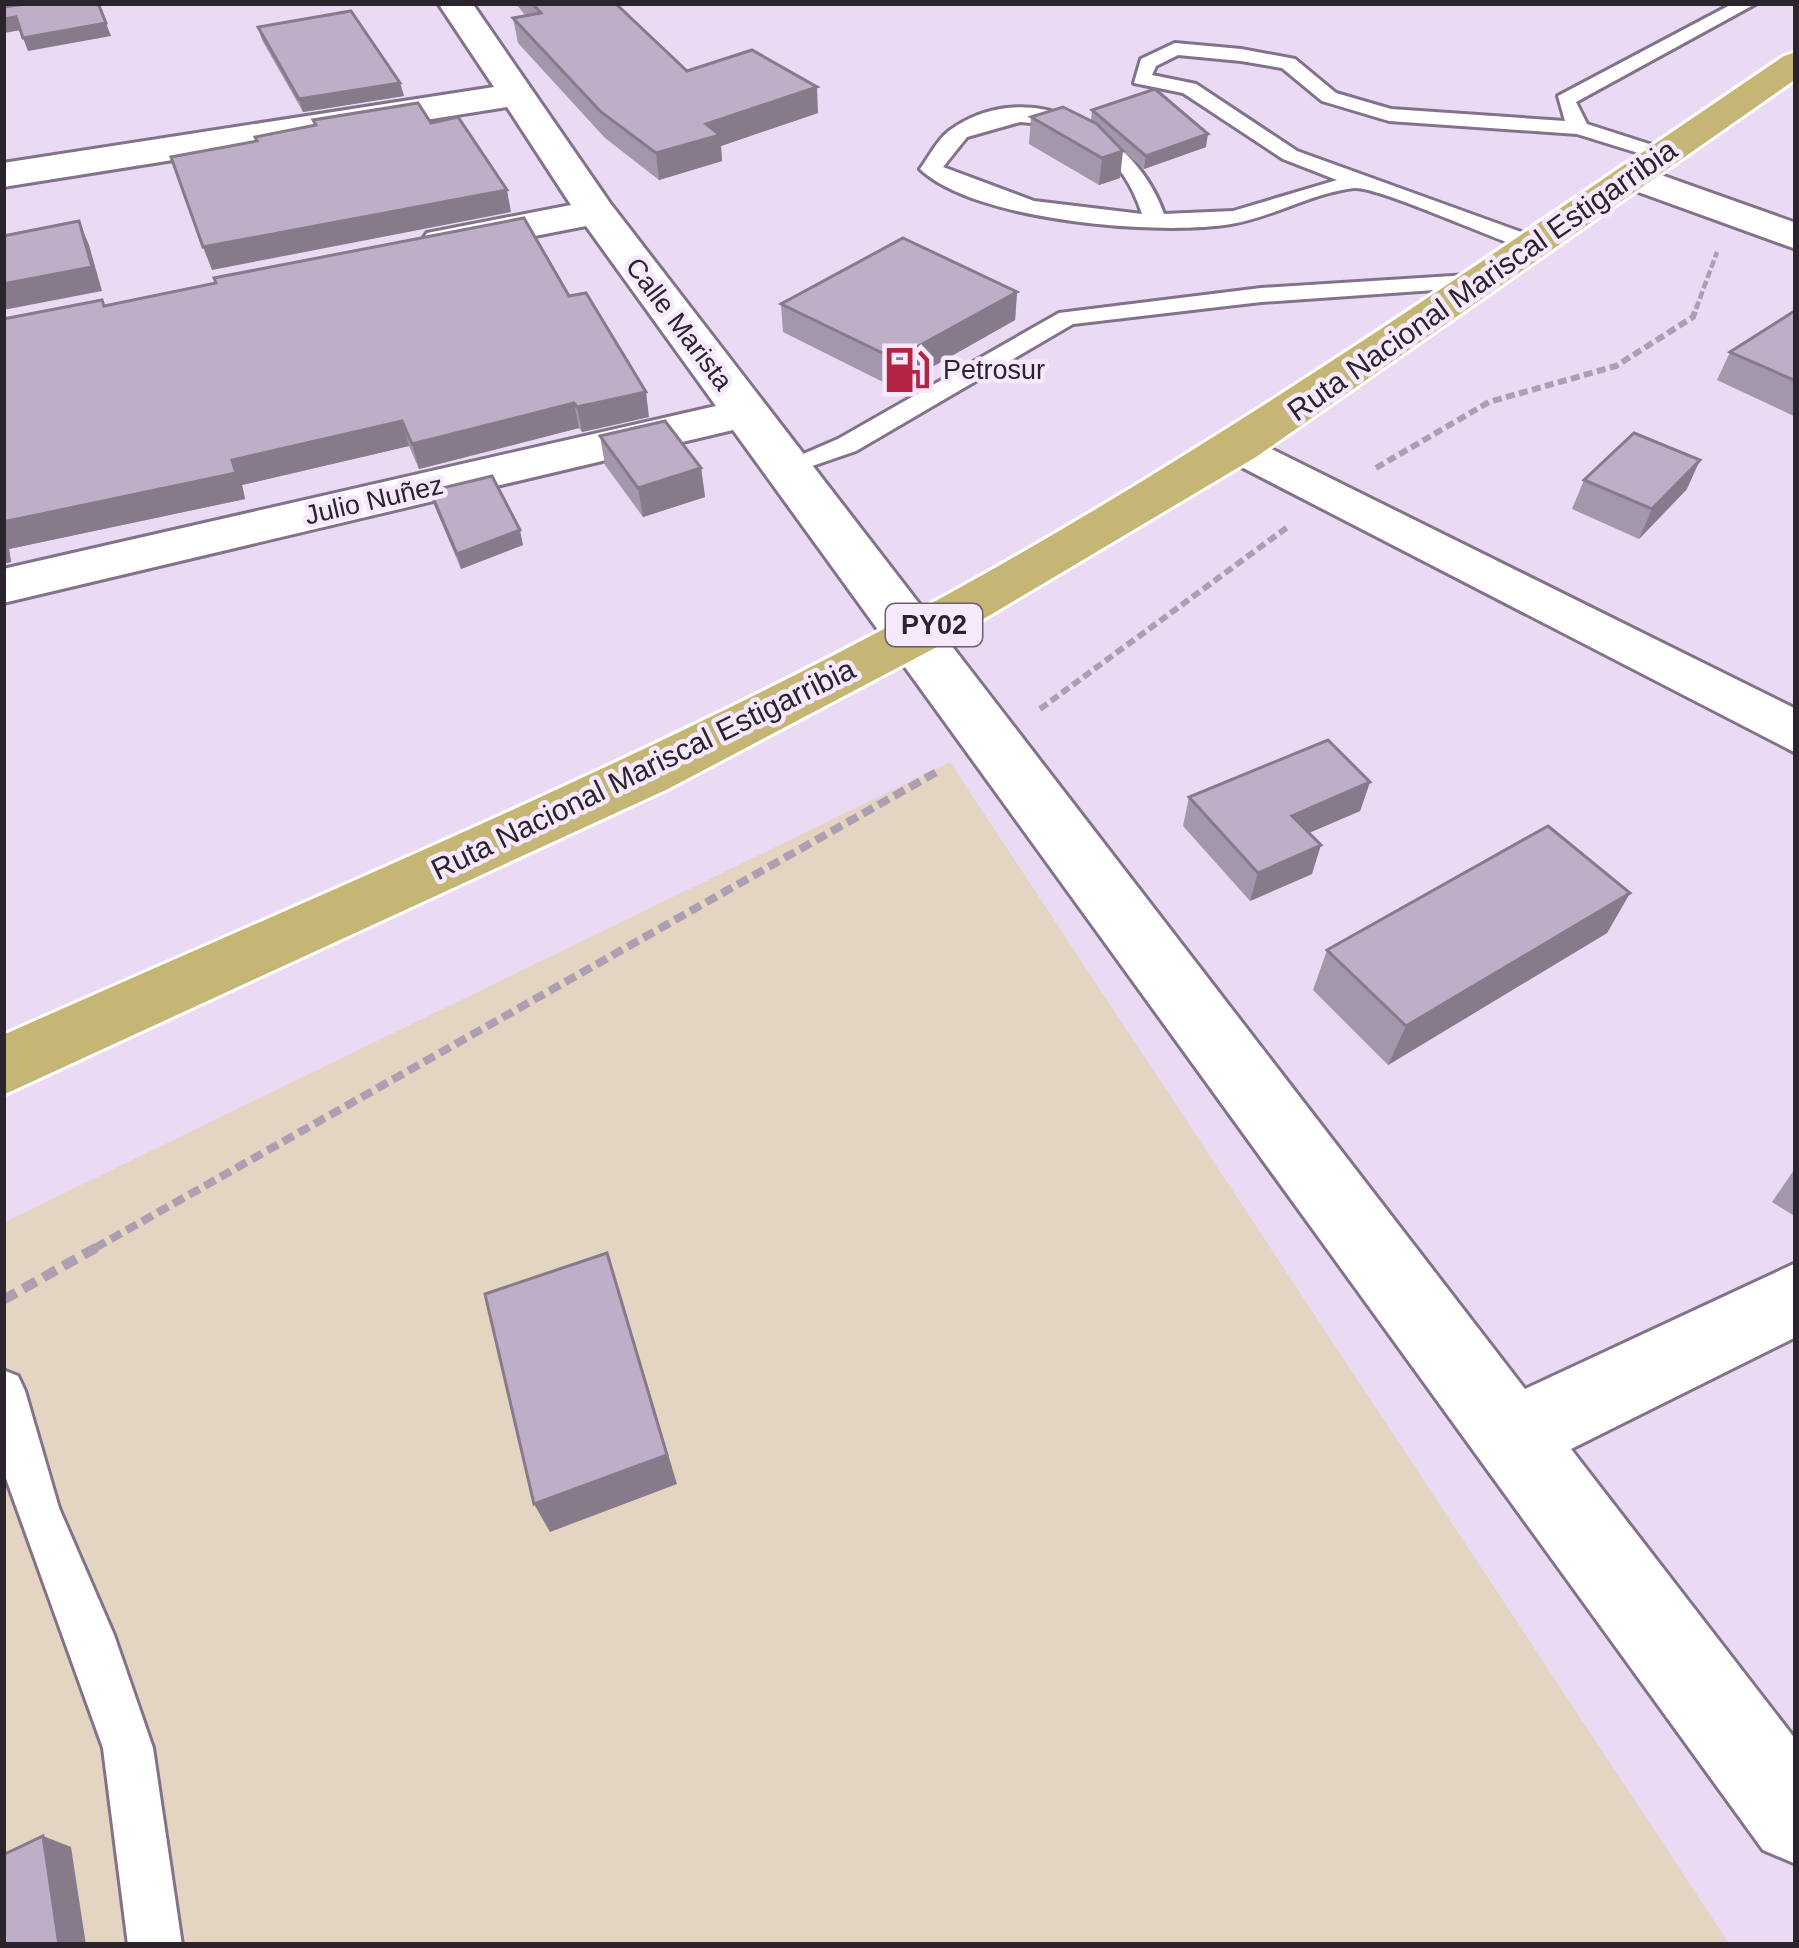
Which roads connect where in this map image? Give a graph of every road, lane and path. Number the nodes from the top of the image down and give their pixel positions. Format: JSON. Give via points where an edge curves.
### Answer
{"nodes":[{"id":1,"x":455,"y":3,"type":"edge"},
{"id":2,"x":1748,"y":3,"type":"edge"},
{"id":3,"x":1796,"y":63,"type":"edge"},
{"id":4,"x":512,"y":87,"type":"junction"},
{"id":5,"x":1579,"y":128,"type":"junction"},
{"id":6,"x":1648,"y":166,"type":"junction"},
{"id":7,"x":3,"y":173,"type":"edge"},
{"id":8,"x":1360,"y":180,"type":"junction"},
{"id":9,"x":596,"y":212,"type":"junction"},
{"id":10,"x":1154,"y":217,"type":"junction"},
{"id":11,"x":1796,"y":237,"type":"edge"},
{"id":12,"x":1535,"y":245,"type":"junction"},
{"id":13,"x":413,"y":248,"type":"edge"},
{"id":14,"x":1484,"y":281,"type":"junction"},
{"id":15,"x":745,"y":413,"type":"junction"},
{"id":16,"x":1239,"y":447,"type":"junction"},
{"id":17,"x":786,"y":466,"type":"junction"},
{"id":18,"x":3,"y":586,"type":"edge"},
{"id":19,"x":916,"y":635,"type":"junction"},
{"id":20,"x":1796,"y":733,"type":"edge"},
{"id":21,"x":993,"y":739,"type":"junction"},
{"id":22,"x":3,"y":1066,"type":"edge"},
{"id":23,"x":1796,"y":1298,"type":"edge"},
{"id":24,"x":3,"y":1300,"type":"edge"},
{"id":25,"x":3,"y":1391,"type":"edge"},
{"id":26,"x":1515,"y":1435,"type":"junction"},
{"id":27,"x":1796,"y":1817,"type":"edge"},
{"id":28,"x":155,"y":1945,"type":"edge"}],
"edges":[{"from":1,"to":4,"type":"street","name":"Calle Marista"},
{"from":2,"to":5,"type":"lane","via":[[1565,100]]},
{"from":3,"to":6,"type":"main road","name":"Ruta Nacional Mariscal Estigarribia","number":"PY02"},
{"from":4,"to":7,"type":"street"},
{"from":4,"to":9,"type":"street","name":"Calle Marista"},
{"from":5,"to":6,"type":"lane"},
{"from":5,"to":8,"type":"lane","via":[[1389,115],[1329,98],[1288,63],[1241,55],[1175,49],[1148,63],[1141,79],[1190,88],[1290,155]]},
{"from":6,"to":11,"type":"street"},
{"from":6,"to":12,"type":"main road","name":"Ruta Nacional Mariscal Estigarribia","number":"PY02"},
{"from":8,"to":10,"type":"lane","via":[[1222,219]]},
{"from":8,"to":12,"type":"lane"},
{"from":9,"to":13,"type":"street"},
{"from":9,"to":15,"type":"street","name":"Calle Marista"},
{"from":10,"to":10,"type":"lane","via":[[1087,215],[973,194],[931,169],[958,133],[1034,111],[1078,123],[1138,170]]},
{"from":12,"to":14,"type":"main road","name":"Ruta Nacional Mariscal Estigarribia","number":"PY02"},
{"from":14,"to":16,"type":"main road","name":"Ruta Nacional Mariscal Estigarribia","number":"PY02"},
{"from":14,"to":17,"type":"lane","via":[[1262,295],[1067,319],[847,445]]},
{"from":15,"to":17,"type":"street","name":"Calle Marista"},
{"from":15,"to":18,"type":"street","name":"Julio Nuñez"},
{"from":16,"to":19,"type":"main road","name":"Ruta Nacional Mariscal Estigarribia","number":"PY02"},
{"from":16,"to":20,"type":"street"},
{"from":17,"to":19,"type":"street","name":"Calle Marista"},
{"from":19,"to":21,"type":"street","name":"Calle Marista"},
{"from":19,"to":22,"type":"main road","name":"Ruta Nacional Mariscal Estigarribia","number":"PY02","via":[[647,774]]},
{"from":21,"to":24,"type":"path"},
{"from":21,"to":26,"type":"street","name":"Calle Marista"},
{"from":23,"to":26,"type":"street"},
{"from":25,"to":28,"type":"lane","via":[[38,1510],[128,1748]]},
{"from":26,"to":27,"type":"street","name":"Calle Marista"}]}
